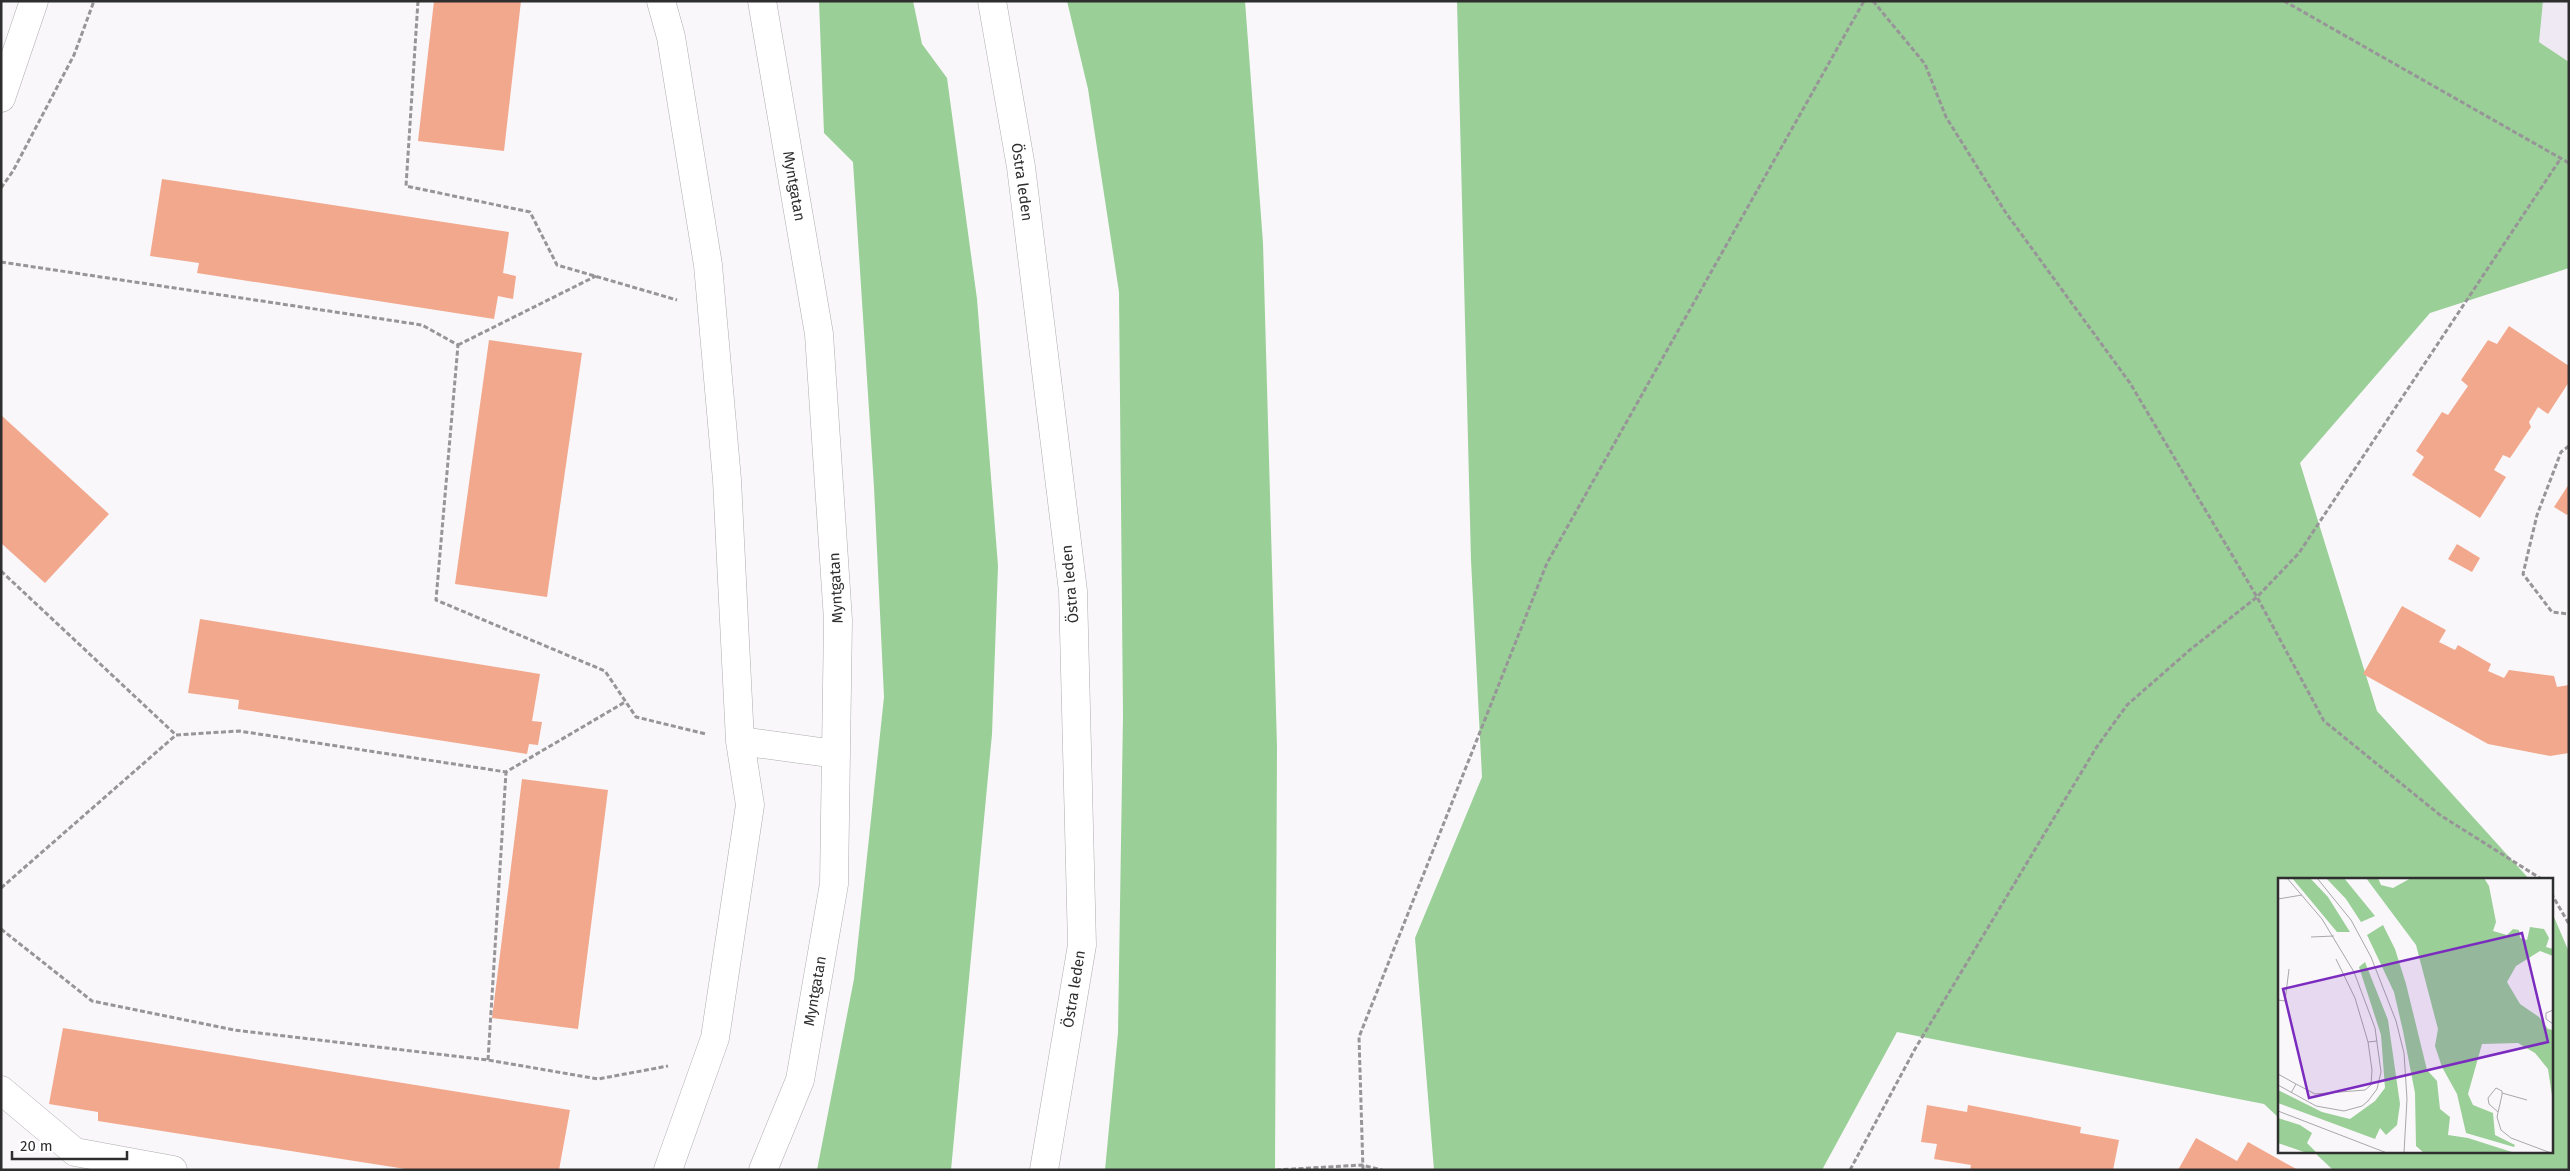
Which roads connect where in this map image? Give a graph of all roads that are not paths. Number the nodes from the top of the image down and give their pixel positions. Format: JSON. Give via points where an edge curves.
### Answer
{"nodes":[{"id":1,"x":34,"y":1,"type":"edge"},
{"id":2,"x":661,"y":1,"type":"edge"},
{"id":3,"x":762,"y":1,"type":"edge"},
{"id":4,"x":992,"y":1,"type":"edge"},
{"id":5,"x":1,"y":98,"type":"edge"},
{"id":6,"x":740,"y":741,"type":"junction"},
{"id":7,"x":836,"y":754,"type":"junction"},
{"id":8,"x":1,"y":1090,"type":"edge"},
{"id":9,"x":173,"y":1170,"type":"edge"},
{"id":10,"x":668,"y":1170,"type":"edge"},
{"id":11,"x":763,"y":1170,"type":"edge"},
{"id":12,"x":1044,"y":1170,"type":"edge"}],
"edges":[{"from":1,"to":5,"type":"street"},
{"from":2,"to":6,"type":"street","via":[[674,56],[708,265],[727,480]]},
{"from":3,"to":7,"type":"street","name":"Myntgatan","via":[[820,334],[838,620]]},
{"from":4,"to":12,"type":"street","name":"Östra leden","via":[[1021,167],[1073,591],[1082,945]]},
{"from":6,"to":7,"type":"street"},
{"from":6,"to":10,"type":"street","via":[[750,805],[715,1038]]},
{"from":7,"to":11,"type":"street","name":"Myntgatan","via":[[834,884],[802,1070]]},
{"from":8,"to":9,"type":"street","via":[[75,1152]]}]}
